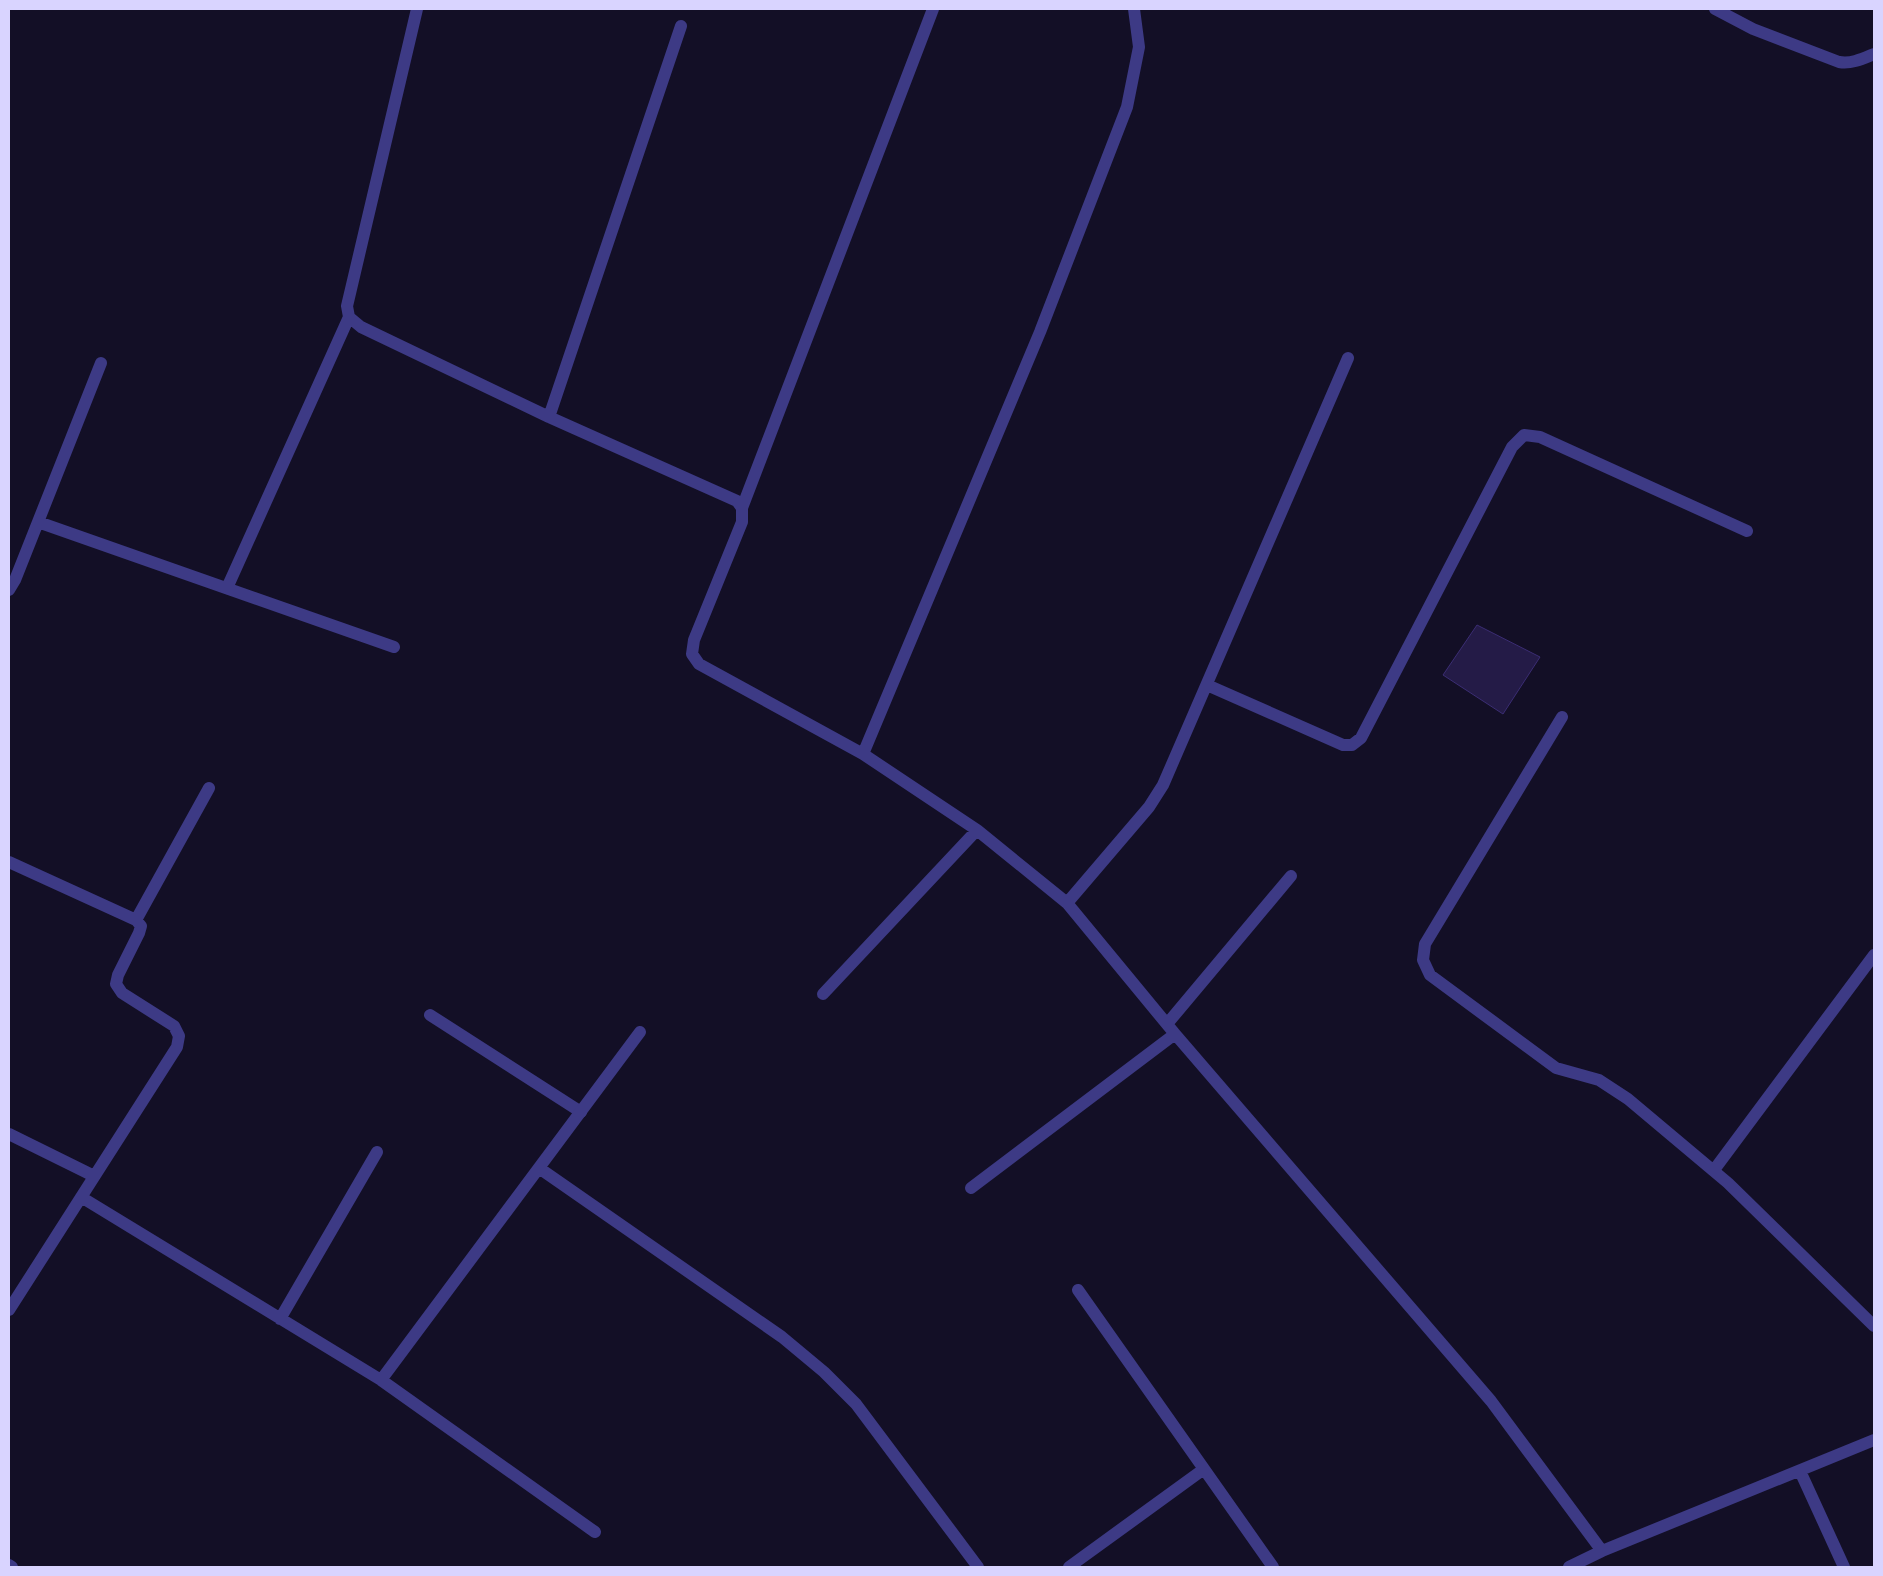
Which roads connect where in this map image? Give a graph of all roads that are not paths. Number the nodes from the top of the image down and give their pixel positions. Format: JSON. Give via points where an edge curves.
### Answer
{"nodes":[{"id":1,"x":417,"y":9,"type":"edge"},
{"id":2,"x":933,"y":9,"type":"edge"},
{"id":3,"x":1134,"y":9,"type":"edge"},
{"id":4,"x":1715,"y":9,"type":"edge"},
{"id":5,"x":681,"y":26,"type":"dead end"},
{"id":6,"x":1874,"y":54,"type":"edge"},
{"id":7,"x":349,"y":317,"type":"junction"},
{"id":8,"x":1348,"y":358,"type":"dead end"},
{"id":9,"x":101,"y":363,"type":"dead end"},
{"id":10,"x":549,"y":417,"type":"junction"},
{"id":11,"x":742,"y":508,"type":"junction"},
{"id":12,"x":38,"y":522,"type":"junction"},
{"id":13,"x":1747,"y":531,"type":"dead end"},
{"id":14,"x":227,"y":588,"type":"junction"},
{"id":15,"x":9,"y":590,"type":"edge"},
{"id":16,"x":394,"y":647,"type":"dead end"},
{"id":17,"x":1207,"y":685,"type":"junction"},
{"id":18,"x":1562,"y":717,"type":"dead end"},
{"id":19,"x":863,"y":754,"type":"junction"},
{"id":20,"x":210,"y":788,"type":"dead end"},
{"id":21,"x":977,"y":830,"type":"junction"},
{"id":22,"x":9,"y":862,"type":"edge"},
{"id":23,"x":1291,"y":876,"type":"dead end"},
{"id":24,"x":1067,"y":903,"type":"junction"},
{"id":25,"x":136,"y":920,"type":"junction"},
{"id":26,"x":1874,"y":955,"type":"edge"},
{"id":27,"x":823,"y":994,"type":"dead end"},
{"id":28,"x":430,"y":1014,"type":"dead end"},
{"id":29,"x":1167,"y":1024,"type":"junction"},
{"id":30,"x":640,"y":1032,"type":"dead end"},
{"id":31,"x":1176,"y":1034,"type":"junction"},
{"id":32,"x":581,"y":1112,"type":"junction"},
{"id":33,"x":9,"y":1134,"type":"edge"},
{"id":34,"x":376,"y":1152,"type":"dead end"},
{"id":35,"x":539,"y":1168,"type":"junction"},
{"id":36,"x":1714,"y":1170,"type":"junction"},
{"id":37,"x":94,"y":1176,"type":"junction"},
{"id":38,"x":971,"y":1188,"type":"dead end"},
{"id":39,"x":81,"y":1197,"type":"junction"},
{"id":40,"x":1078,"y":1290,"type":"dead end"},
{"id":41,"x":9,"y":1310,"type":"edge"},
{"id":42,"x":280,"y":1318,"type":"junction"},
{"id":43,"x":1874,"y":1326,"type":"edge"},
{"id":44,"x":380,"y":1380,"type":"junction"},
{"id":45,"x":1874,"y":1440,"type":"edge"},
{"id":46,"x":1204,"y":1469,"type":"junction"},
{"id":47,"x":1800,"y":1470,"type":"junction"},
{"id":48,"x":595,"y":1532,"type":"dead end"},
{"id":49,"x":1602,"y":1551,"type":"junction"},
{"id":50,"x":978,"y":1567,"type":"edge"},
{"id":51,"x":1069,"y":1567,"type":"edge"},
{"id":52,"x":1273,"y":1567,"type":"edge"},
{"id":53,"x":1569,"y":1567,"type":"edge"},
{"id":54,"x":1844,"y":1567,"type":"edge"}],
"edges":[{"from":1,"to":7,"type":"street","via":[[347,306]]},
{"from":2,"to":11,"type":"street"},
{"from":3,"to":19,"type":"street","via":[[1139,47],[1128,107],[1040,332]]},
{"from":4,"to":6,"type":"street","via":[[1753,29],[1838,62],[1857,61]]},
{"from":5,"to":10,"type":"street"},
{"from":7,"to":10,"type":"street","via":[[362,327]]},
{"from":7,"to":14,"type":"street"},
{"from":8,"to":17,"type":"street"},
{"from":9,"to":12,"type":"street"},
{"from":10,"to":11,"type":"street","via":[[737,500]]},
{"from":11,"to":19,"type":"street","via":[[742,522],[694,640],[692,654],[698,664]]},
{"from":12,"to":14,"type":"street"},
{"from":12,"to":15,"type":"street"},
{"from":13,"to":17,"type":"street","via":[[1540,437],[1524,436],[1512,447],[1361,738],[1352,745],[1342,745]]},
{"from":14,"to":16,"type":"street"},
{"from":17,"to":24,"type":"street","via":[[1163,785],[1149,807]]},
{"from":18,"to":36,"type":"street","via":[[1425,944],[1423,960],[1430,975],[1556,1068],[1599,1080],[1628,1099]]},
{"from":19,"to":21,"type":"street"},
{"from":20,"to":25,"type":"street"},
{"from":21,"to":24,"type":"street"},
{"from":21,"to":27,"type":"street"},
{"from":22,"to":25,"type":"street"},
{"from":23,"to":29,"type":"street"},
{"from":24,"to":29,"type":"street"},
{"from":25,"to":37,"type":"street","via":[[141,926],[140,933],[116,984],[122,993],[174,1026],[179,1036],[177,1047]]},
{"from":26,"to":36,"type":"street"},
{"from":28,"to":32,"type":"street"},
{"from":29,"to":31,"type":"street"},
{"from":30,"to":32,"type":"street"},
{"from":31,"to":38,"type":"street"},
{"from":31,"to":49,"type":"street","via":[[1490,1401]]},
{"from":32,"to":35,"type":"street"},
{"from":33,"to":37,"type":"street"},
{"from":34,"to":42,"type":"street"},
{"from":35,"to":44,"type":"street"},
{"from":35,"to":50,"type":"street","via":[[782,1337],[824,1372],[856,1404]]},
{"from":36,"to":43,"type":"street"},
{"from":37,"to":39,"type":"street"},
{"from":39,"to":41,"type":"street"},
{"from":39,"to":42,"type":"street"},
{"from":40,"to":46,"type":"street"},
{"from":42,"to":44,"type":"street"},
{"from":44,"to":48,"type":"street"},
{"from":45,"to":47,"type":"street"},
{"from":46,"to":51,"type":"street"},
{"from":46,"to":52,"type":"street"},
{"from":47,"to":49,"type":"street"},
{"from":47,"to":54,"type":"street"},
{"from":49,"to":53,"type":"street"}]}
